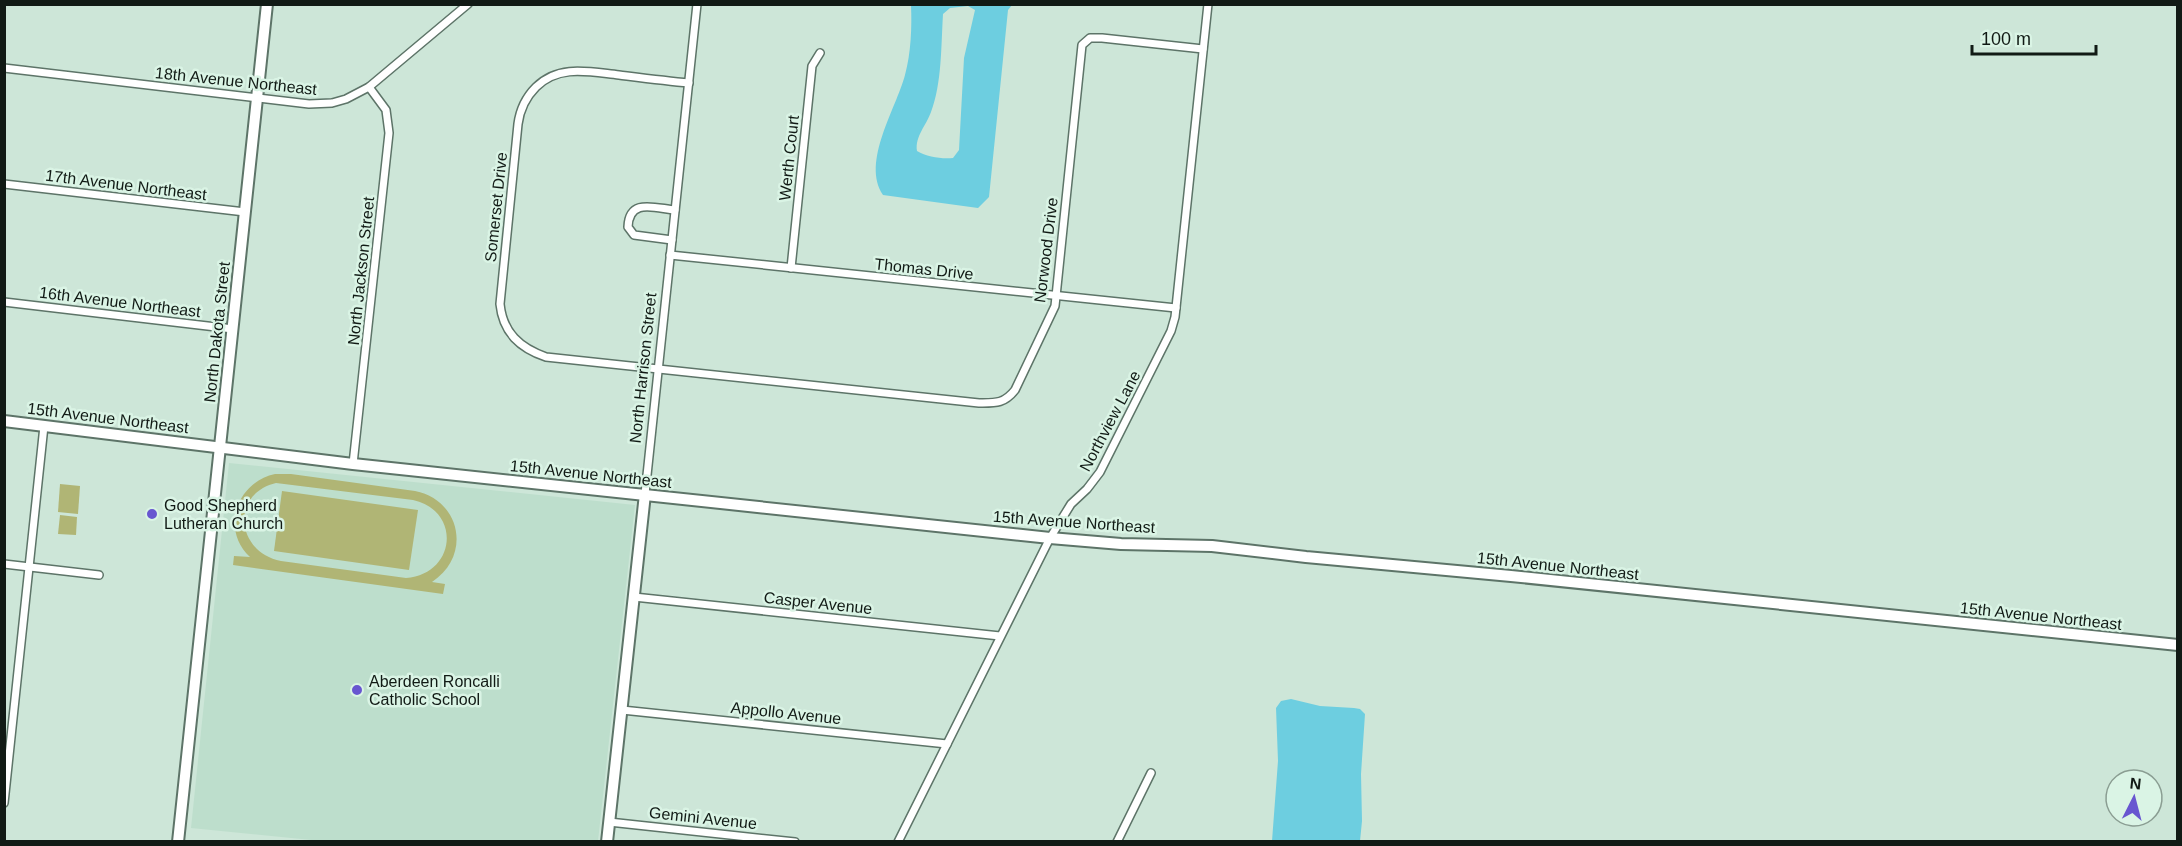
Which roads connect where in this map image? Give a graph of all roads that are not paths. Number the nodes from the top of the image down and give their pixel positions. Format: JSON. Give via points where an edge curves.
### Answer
{"nodes":[{"id":1,"x":267,"y":4,"type":"edge"},
{"id":2,"x":468,"y":4,"type":"edge"},
{"id":3,"x":697,"y":4,"type":"edge"},
{"id":4,"x":1208,"y":4,"type":"edge"},
{"id":5,"x":1203,"y":48,"type":"junction"},
{"id":6,"x":820,"y":53,"type":"dead end"},
{"id":7,"x":4,"y":68,"type":"edge"},
{"id":8,"x":689,"y":83,"type":"junction"},
{"id":9,"x":369,"y":87,"type":"junction"},
{"id":10,"x":257,"y":98,"type":"junction"},
{"id":11,"x":4,"y":184,"type":"edge"},
{"id":12,"x":675,"y":210,"type":"junction"},
{"id":13,"x":245,"y":212,"type":"junction"},
{"id":14,"x":672,"y":240,"type":"junction"},
{"id":15,"x":670,"y":255,"type":"junction"},
{"id":16,"x":791,"y":268,"type":"junction"},
{"id":17,"x":1056,"y":296,"type":"junction"},
{"id":18,"x":4,"y":302,"type":"edge"},
{"id":19,"x":1176,"y":308,"type":"junction"},
{"id":20,"x":233,"y":328,"type":"junction"},
{"id":21,"x":658,"y":369,"type":"junction"},
{"id":22,"x":4,"y":421,"type":"edge"},
{"id":23,"x":44,"y":426,"type":"junction"},
{"id":24,"x":220,"y":448,"type":"junction"},
{"id":25,"x":353,"y":464,"type":"junction"},
{"id":26,"x":645,"y":494,"type":"junction"},
{"id":27,"x":1050,"y":538,"type":"junction"},
{"id":28,"x":4,"y":564,"type":"edge"},
{"id":29,"x":29,"y":567,"type":"junction"},
{"id":30,"x":99,"y":575,"type":"dead end"},
{"id":31,"x":634,"y":597,"type":"junction"},
{"id":32,"x":1000,"y":636,"type":"junction"},
{"id":33,"x":2178,"y":645,"type":"edge"},
{"id":34,"x":622,"y":710,"type":"junction"},
{"id":35,"x":947,"y":744,"type":"junction"},
{"id":36,"x":1151,"y":773,"type":"dead end"},
{"id":37,"x":4,"y":803,"type":"edge"},
{"id":38,"x":609,"y":822,"type":"junction"},
{"id":39,"x":178,"y":842,"type":"edge"},
{"id":40,"x":607,"y":842,"type":"edge"},
{"id":41,"x":795,"y":842,"type":"edge"},
{"id":42,"x":898,"y":842,"type":"edge"},
{"id":43,"x":1117,"y":842,"type":"edge"}],
"edges":[{"from":1,"to":10,"type":"street","name":"North Dakota Street"},
{"from":2,"to":9,"type":"street","name":"18th Avenue Northeast"},
{"from":3,"to":8,"type":"street","name":"North Harrison Street"},
{"from":4,"to":5,"type":"street","name":"Northview Lane"},
{"from":5,"to":17,"type":"street","name":"Norwood Drive","via":[[1102,38],[1090,38],[1082,45]]},
{"from":5,"to":19,"type":"street","name":"Northview Lane"},
{"from":6,"to":16,"type":"street","name":"Werth Court","via":[[812,66]]},
{"from":7,"to":10,"type":"street","name":"18th Avenue Northeast"},
{"from":8,"to":12,"type":"street","name":"North Harrison Street"},
{"from":8,"to":21,"type":"street","name":"Somerset Drive","via":[[581,71],[560,73],[542,81],[530,93],[518,124],[500,304],[507,330],[524,347],[546,357]]},
{"from":9,"to":10,"type":"street","name":"18th Avenue Northeast","via":[[332,103]]},
{"from":9,"to":25,"type":"street","name":"North Jackson Street","via":[[386,110],[389,133]]},
{"from":10,"to":13,"type":"street","name":"North Dakota Street"},
{"from":11,"to":13,"type":"street","name":"17th Avenue Northeast"},
{"from":12,"to":14,"type":"street","name":"North Harrison Street"},
{"from":12,"to":14,"type":"street","via":[[643,207],[628,216],[628,226],[634,235]]},
{"from":13,"to":20,"type":"street","name":"North Dakota Street"},
{"from":14,"to":15,"type":"street","name":"North Harrison Street"},
{"from":15,"to":16,"type":"street","name":"Thomas Drive"},
{"from":15,"to":21,"type":"street","name":"North Harrison Street"},
{"from":16,"to":17,"type":"street","name":"Thomas Drive"},
{"from":17,"to":19,"type":"street","name":"Thomas Drive"},
{"from":17,"to":21,"type":"street","name":"Norwood Drive","via":[[1053,313],[1014,390],[999,403]]},
{"from":18,"to":20,"type":"street","name":"16th Avenue Northeast"},
{"from":19,"to":27,"type":"street","name":"Northview Lane","via":[[1171,331],[1100,472],[1071,504]]},
{"from":20,"to":24,"type":"street","name":"North Dakota Street"},
{"from":21,"to":26,"type":"street","name":"North Harrison Street"},
{"from":22,"to":23,"type":"street","name":"15th Avenue Northeast"},
{"from":23,"to":24,"type":"street","name":"15th Avenue Northeast"},
{"from":23,"to":29,"type":"street"},
{"from":24,"to":25,"type":"street","name":"15th Avenue Northeast"},
{"from":24,"to":39,"type":"street","name":"North Dakota Street"},
{"from":25,"to":26,"type":"street","name":"15th Avenue Northeast"},
{"from":26,"to":27,"type":"street","name":"15th Avenue Northeast"},
{"from":26,"to":31,"type":"street","name":"North Harrison Street"},
{"from":27,"to":32,"type":"street","name":"Northview Lane"},
{"from":27,"to":33,"type":"street","name":"15th Avenue Northeast","via":[[1212,546]]},
{"from":28,"to":29,"type":"street"},
{"from":29,"to":30,"type":"street"},
{"from":29,"to":37,"type":"street"},
{"from":31,"to":32,"type":"street","name":"Casper Avenue"},
{"from":31,"to":34,"type":"street","name":"North Harrison Street"},
{"from":32,"to":35,"type":"street","name":"Northview Lane"},
{"from":34,"to":35,"type":"street","name":"Appollo Avenue"},
{"from":34,"to":38,"type":"street","name":"North Harrison Street"},
{"from":35,"to":42,"type":"street","name":"Northview Lane"},
{"from":36,"to":43,"type":"street"},
{"from":38,"to":40,"type":"street","name":"North Harrison Street"},
{"from":38,"to":41,"type":"street","name":"Gemini Avenue"}]}
